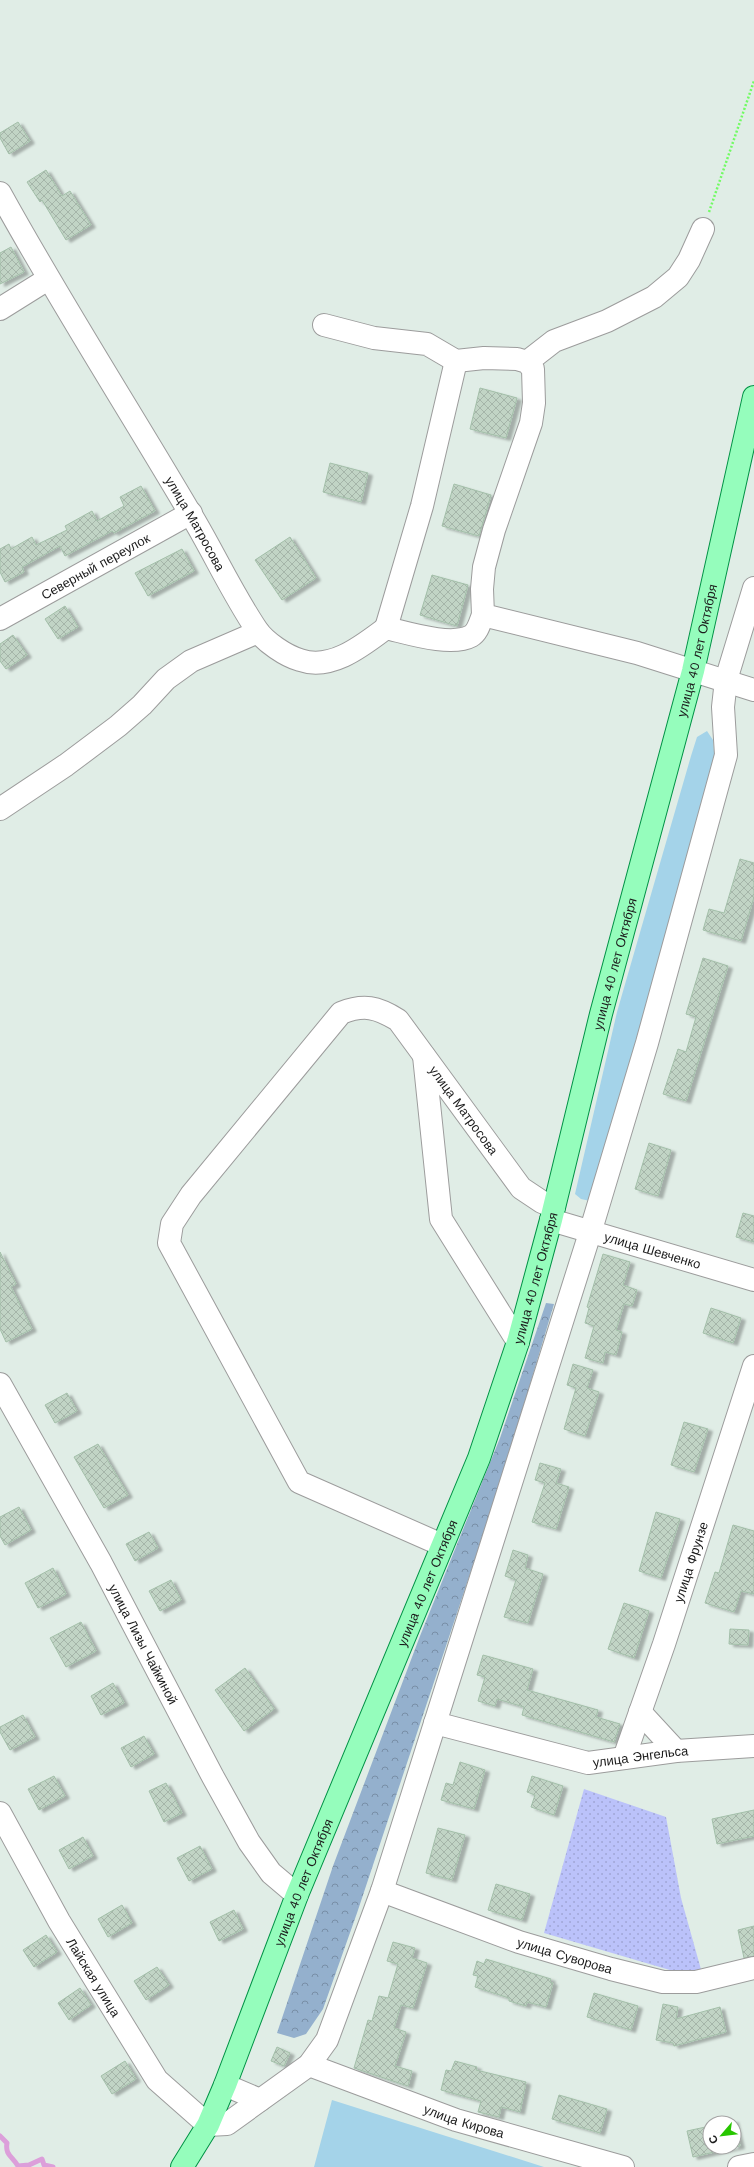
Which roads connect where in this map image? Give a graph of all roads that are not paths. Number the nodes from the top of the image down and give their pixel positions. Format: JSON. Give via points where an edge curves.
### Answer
{"nodes":[{"id":1,"x":0,"y":193,"type":"edge"},
{"id":2,"x":703,"y":230,"type":"road end"},
{"id":3,"x":48,"y":279,"type":"junction"},
{"id":4,"x":0,"y":309,"type":"edge"},
{"id":5,"x":324,"y":325,"type":"dead end"},
{"id":6,"x":456,"y":361,"type":"junction"},
{"id":7,"x":527,"y":362,"type":"junction"},
{"id":8,"x":754,"y":397,"type":"edge"},
{"id":9,"x":191,"y":513,"type":"junction"},
{"id":10,"x":754,"y":588,"type":"edge"},
{"id":11,"x":483,"y":615,"type":"junction"},
{"id":12,"x":0,"y":619,"type":"edge"},
{"id":13,"x":386,"y":628,"type":"junction"},
{"id":14,"x":258,"y":632,"type":"junction"},
{"id":15,"x":693,"y":671,"type":"junction"},
{"id":16,"x":726,"y":680,"type":"junction"},
{"id":17,"x":754,"y":690,"type":"edge"},
{"id":18,"x":0,"y":809,"type":"edge"},
{"id":19,"x":424,"y":1055,"type":"junction"},
{"id":20,"x":552,"y":1214,"type":"junction"},
{"id":21,"x":590,"y":1233,"type":"junction"},
{"id":22,"x":754,"y":1280,"type":"edge"},
{"id":23,"x":518,"y":1342,"type":"junction"},
{"id":24,"x":754,"y":1366,"type":"edge"},
{"id":25,"x":1,"y":1390,"type":"edge"},
{"id":26,"x":442,"y":1545,"type":"junction"},
{"id":27,"x":640,"y":1712,"type":"junction"},
{"id":28,"x":435,"y":1723,"type":"junction"},
{"id":29,"x":754,"y":1746,"type":"edge"},
{"id":30,"x":676,"y":1752,"type":"junction"},
{"id":31,"x":624,"y":1758,"type":"junction"},
{"id":32,"x":0,"y":1813,"type":"edge"},
{"id":33,"x":382,"y":1891,"type":"junction"},
{"id":34,"x":297,"y":1895,"type":"junction"},
{"id":35,"x":754,"y":1968,"type":"edge"},
{"id":36,"x":309,"y":2064,"type":"junction"},
{"id":37,"x":225,"y":2085,"type":"junction"},
{"id":38,"x":260,"y":2100,"type":"junction"},
{"id":39,"x":208,"y":2125,"type":"junction"},
{"id":40,"x":754,"y":2164,"type":"edge"},
{"id":41,"x":182,"y":2167,"type":"edge"},
{"id":42,"x":624,"y":2167,"type":"edge"},
{"id":43,"x":739,"y":2167,"type":"edge"}],
"edges":[{"from":1,"to":3,"type":"street","name":"улица Матросова"},
{"from":2,"to":7,"type":"street","via":[[678,277],[654,297],[607,321],[554,341]]},
{"from":3,"to":4,"type":"street"},
{"from":3,"to":9,"type":"street","name":"улица Матросова"},
{"from":5,"to":6,"type":"street","via":[[374,338],[427,344]]},
{"from":6,"to":7,"type":"street","via":[[484,358],[517,359]]},
{"from":6,"to":13,"type":"street","via":[[422,506]]},
{"from":7,"to":11,"type":"street","via":[[533,369],[534,382],[531,423],[484,567]]},
{"from":8,"to":15,"type":"main road","name":"улица 40 лет Октября"},
{"from":9,"to":12,"type":"street","name":"Северный переулок"},
{"from":9,"to":14,"type":"street","name":"улица Матросова"},
{"from":10,"to":16,"type":"street"},
{"from":11,"to":13,"type":"street","via":[[477,631],[463,639],[440,639]]},
{"from":11,"to":15,"type":"street","via":[[636,653]]},
{"from":13,"to":14,"type":"street","name":"улица Матросова","via":[[351,652],[335,660],[319,662],[300,660],[277,648]]},
{"from":14,"to":18,"type":"street","via":[[218,648],[166,679],[118,726]]},
{"from":15,"to":16,"type":"street"},
{"from":15,"to":20,"type":"main road","name":"улица 40 лет Октября","via":[[601,1014]]},
{"from":16,"to":17,"type":"street"},
{"from":16,"to":21,"type":"street","via":[[723,707],[726,755],[649,1035]]},
{"from":19,"to":20,"type":"street","name":"улица Матросова","via":[[521,1188],[542,1202]]},
{"from":19,"to":23,"type":"street","via":[[441,1218]]},
{"from":19,"to":26,"type":"street","name":"улица Матросова","via":[[398,1020],[377,1009],[357,1007],[341,1013],[191,1195],[172,1224],[169,1243],[298,1482]]},
{"from":20,"to":21,"type":"street","name":"улица Шевченко"},
{"from":20,"to":23,"type":"main road","name":"улица 40 лет Октября"},
{"from":21,"to":22,"type":"street","name":"улица Шевченко"},
{"from":21,"to":28,"type":"street"},
{"from":23,"to":26,"type":"main road","name":"улица 40 лет Октября","via":[[478,1458]]},
{"from":24,"to":27,"type":"street","name":"улица Фрунзе","via":[[727,1455]]},
{"from":25,"to":34,"type":"street","name":"улица Лизы Чайкиной","via":[[101,1563],[249,1842],[271,1873]]},
{"from":26,"to":34,"type":"main road","name":"улица 40 лет Октября"},
{"from":27,"to":30,"type":"street"},
{"from":27,"to":31,"type":"street","name":"улица Фрунзе"},
{"from":28,"to":31,"type":"street","name":"улица Энгельса","via":[[588,1763]]},
{"from":28,"to":33,"type":"street"},
{"from":29,"to":30,"type":"street","name":"улица Энгельса"},
{"from":30,"to":31,"type":"street","name":"улица Энгельса"},
{"from":32,"to":39,"type":"street","name":"Лайская улица","via":[[58,1921],[157,2080]]},
{"from":33,"to":35,"type":"street","name":"улица Суворова","via":[[518,1942],[663,1982],[696,1982]]},
{"from":33,"to":36,"type":"street","via":[[327,2040]]},
{"from":34,"to":37,"type":"main road","name":"улица 40 лет Октября"},
{"from":36,"to":38,"type":"street"},
{"from":36,"to":42,"type":"street","name":"улица Кирова","via":[[456,2120]]},
{"from":37,"to":38,"type":"street"},
{"from":37,"to":39,"type":"main road","name":"улица 40 лет Октября"},
{"from":38,"to":39,"type":"street","via":[[227,2124]]},
{"from":39,"to":41,"type":"main road","name":"улица 40 лет Октября"},
{"from":40,"to":43,"type":"street"}]}
